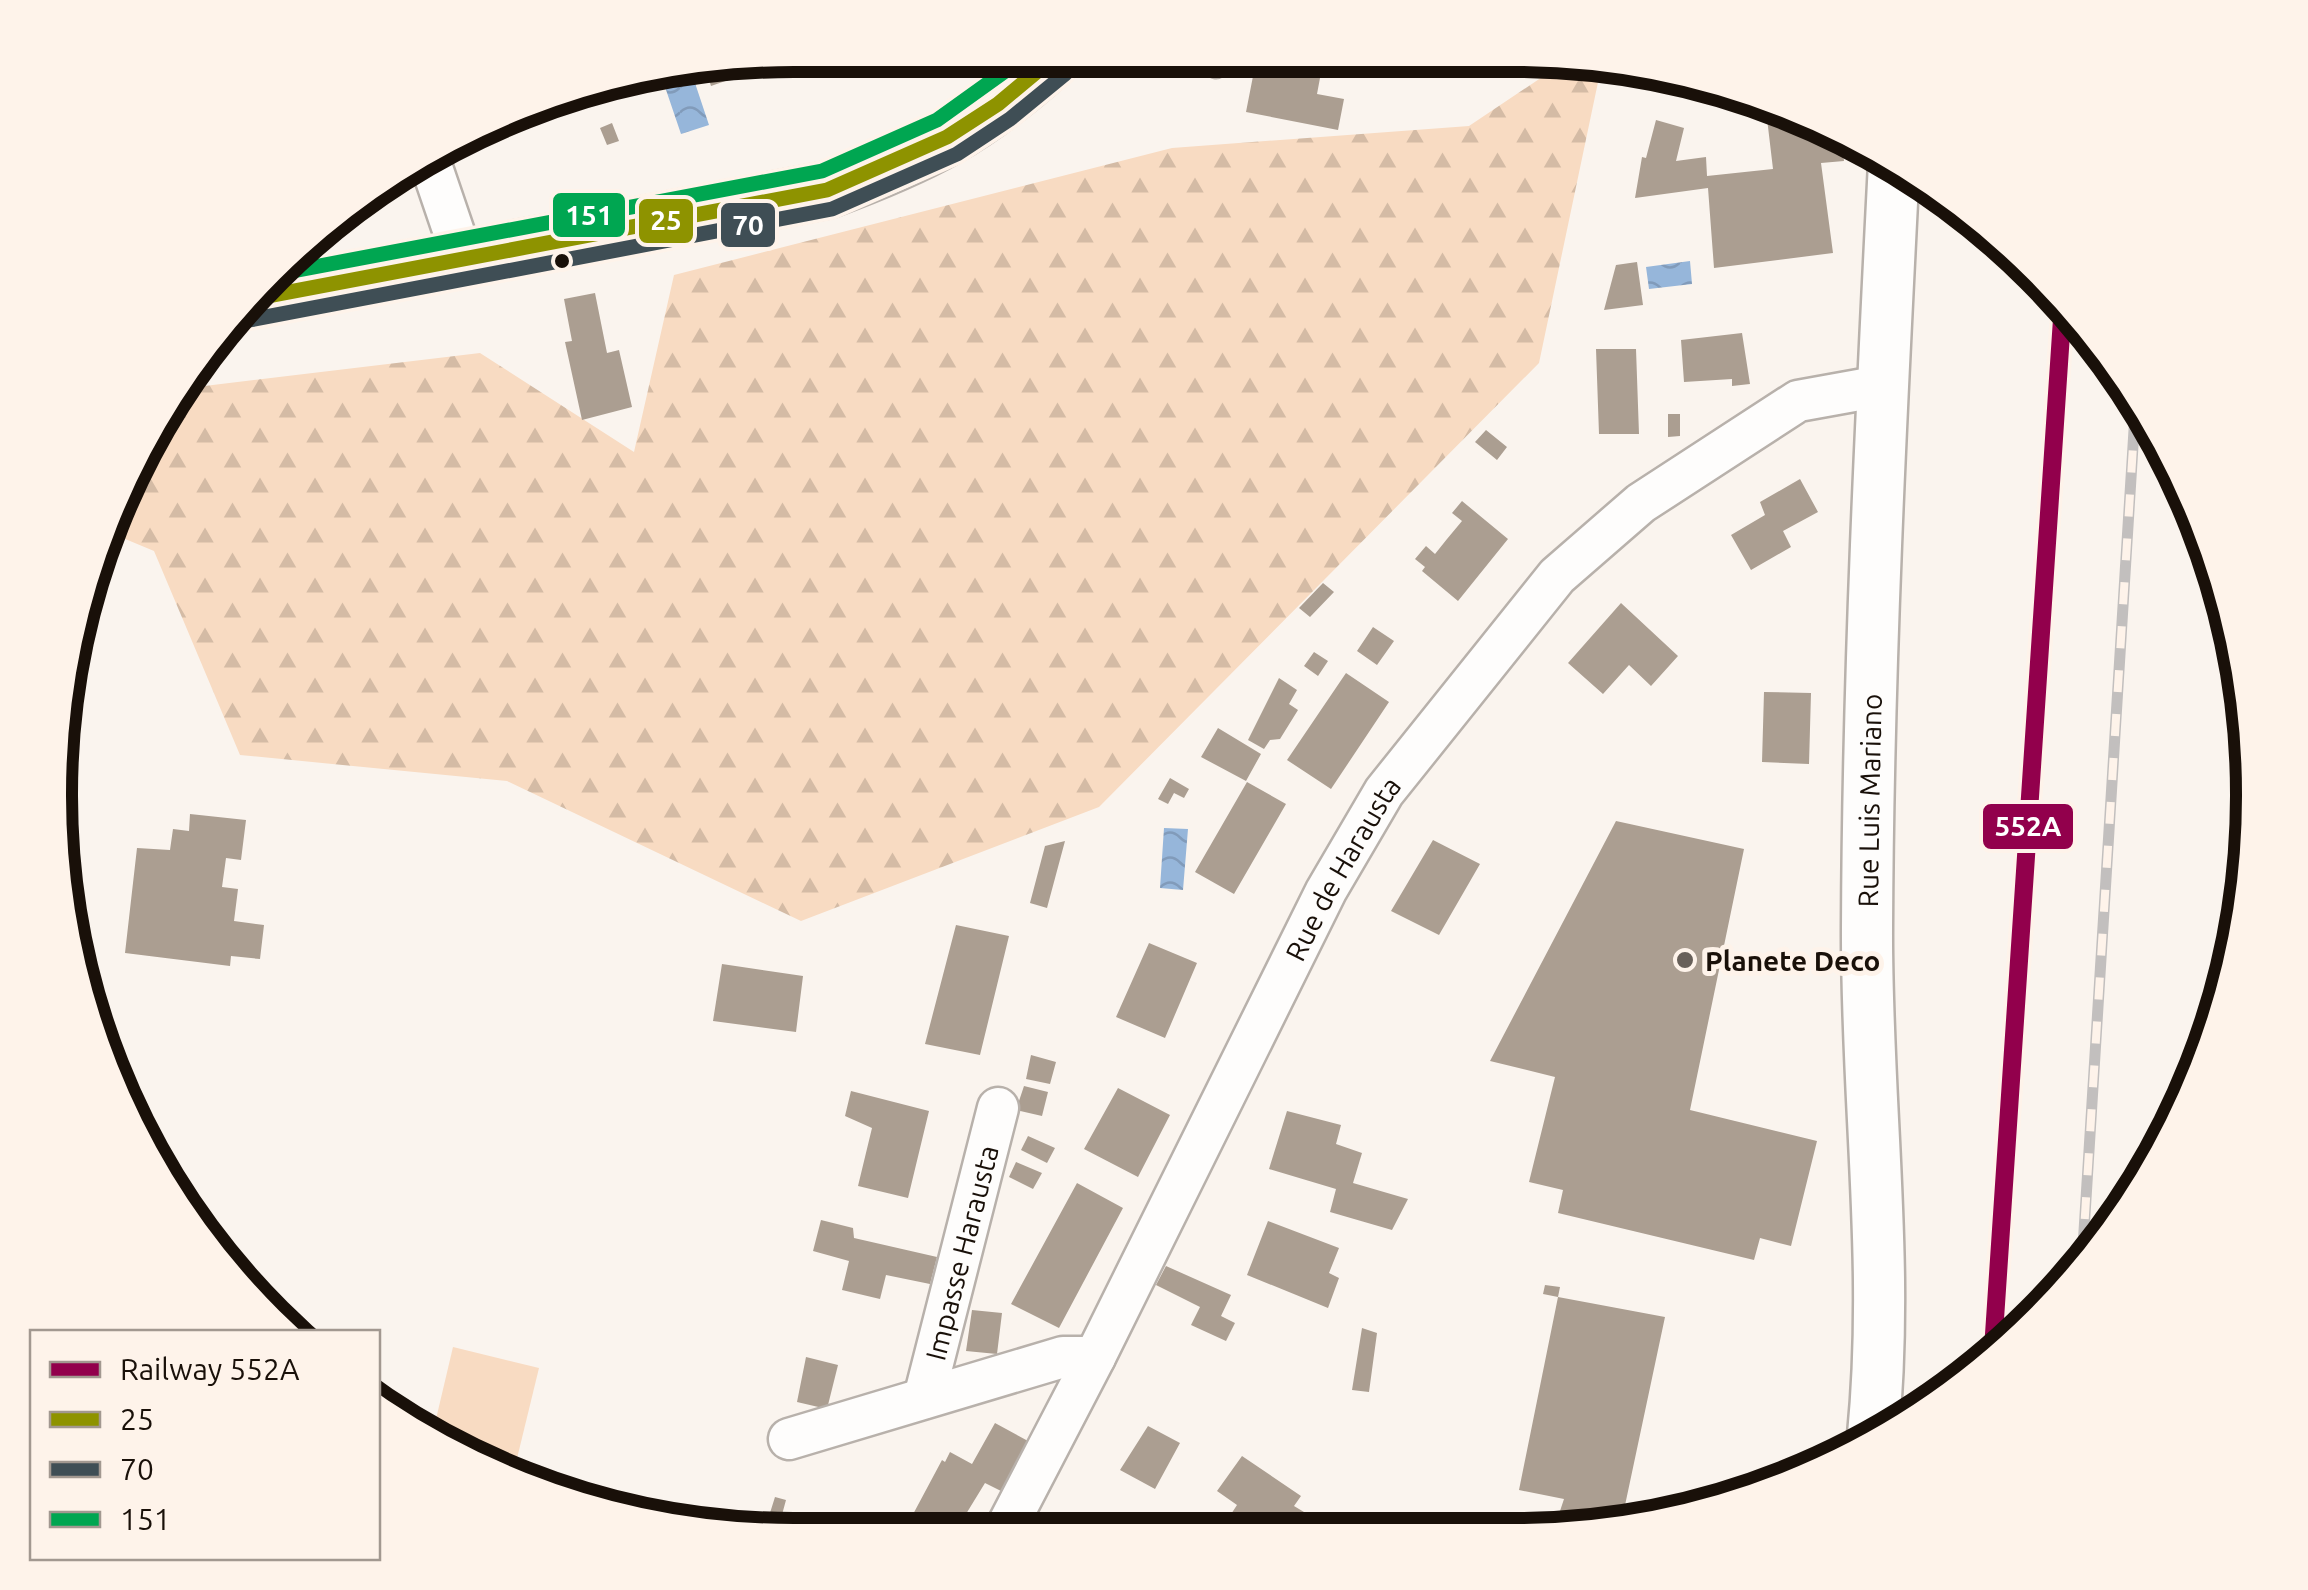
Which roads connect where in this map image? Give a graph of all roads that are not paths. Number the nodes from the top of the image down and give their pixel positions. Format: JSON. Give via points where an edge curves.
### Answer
{"nodes":[{"id":1,"x":1037,"y":72,"type":"edge"},
{"id":2,"x":433,"y":170,"type":"edge"},
{"id":3,"x":1893,"y":181,"type":"edge"},
{"id":4,"x":464,"y":262,"type":"junction"},
{"id":5,"x":274,"y":295,"type":"edge"},
{"id":6,"x":1881,"y":386,"type":"junction"},
{"id":7,"x":998,"y":1108,"type":"dead end"},
{"id":8,"x":1096,"y":1357,"type":"junction"},
{"id":9,"x":924,"y":1398,"type":"junction"},
{"id":10,"x":1874,"y":1421,"type":"edge"},
{"id":11,"x":790,"y":1439,"type":"dead end"},
{"id":12,"x":1011,"y":1518,"type":"edge"}],
"edges":[{"from":1,"to":4,"type":"main road","via":[[995,110],[912,159],[827,190]]},
{"from":2,"to":4,"type":"street"},
{"from":3,"to":6,"type":"street","name":"Rue Luis Mariano"},
{"from":4,"to":5,"type":"main road"},
{"from":6,"to":8,"type":"street","name":"Rue de Harausta","via":[[1798,401],[1641,503],[1557,576],[1374,809],[1326,891]]},
{"from":6,"to":10,"type":"street","name":"Rue Luis Mariano","via":[[1867,931],[1882,1257]]},
{"from":7,"to":9,"type":"street","name":"Impasse Harausta"},
{"from":8,"to":9,"type":"street","name":"Impasse Harausta","via":[[1063,1357]]},
{"from":8,"to":12,"type":"street","name":"Rue de Harausta"},
{"from":9,"to":11,"type":"street","name":"Impasse Harausta"}]}
